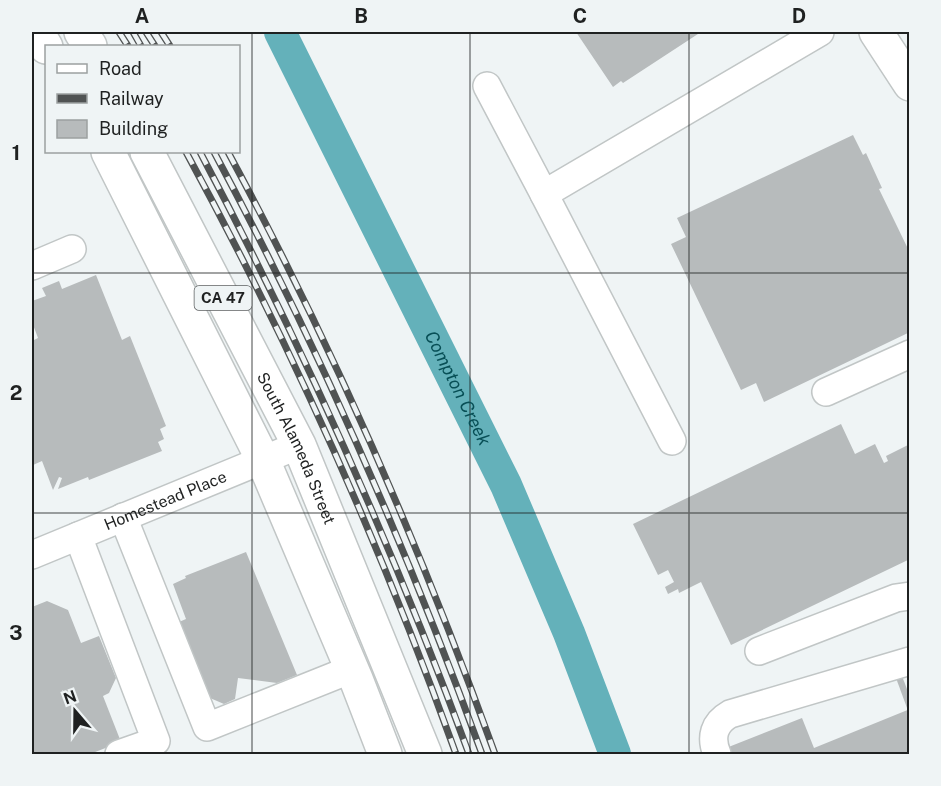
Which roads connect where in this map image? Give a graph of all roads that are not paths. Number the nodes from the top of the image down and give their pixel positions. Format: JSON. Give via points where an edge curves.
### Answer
{"nodes":[{"id":1,"x":37,"y":32,"type":"edge"},
{"id":2,"x":81,"y":32,"type":"edge"},
{"id":3,"x":820,"y":32,"type":"edge"},
{"id":4,"x":876,"y":32,"type":"edge"},
{"id":5,"x":45,"y":45,"type":"edge"},
{"id":6,"x":89,"y":45,"type":"edge"},
{"id":7,"x":909,"y":84,"type":"edge"},
{"id":8,"x":488,"y":86,"type":"dead end"},
{"id":9,"x":109,"y":153,"type":"edge"},
{"id":10,"x":148,"y":153,"type":"edge"},
{"id":11,"x":544,"y":194,"type":"junction"},
{"id":12,"x":72,"y":249,"type":"dead end"},
{"id":13,"x":32,"y":266,"type":"edge"},
{"id":14,"x":909,"y":354,"type":"edge"},
{"id":15,"x":825,"y":392,"type":"dead end"},
{"id":16,"x":672,"y":441,"type":"dead end"},
{"id":17,"x":299,"y":445,"type":"junction"},
{"id":18,"x":263,"y":460,"type":"junction"},
{"id":19,"x":123,"y":517,"type":"junction"},
{"id":20,"x":78,"y":536,"type":"junction"},
{"id":21,"x":34,"y":549,"type":"edge"},
{"id":22,"x":909,"y":596,"type":"edge"},
{"id":23,"x":759,"y":651,"type":"dead end"},
{"id":24,"x":909,"y":662,"type":"edge"},
{"id":25,"x":352,"y":669,"type":"junction"},
{"id":26,"x":119,"y":754,"type":"edge"},
{"id":27,"x":385,"y":754,"type":"edge"},
{"id":28,"x":425,"y":754,"type":"edge"},
{"id":29,"x":717,"y":754,"type":"edge"}],
"edges":[{"from":1,"to":5,"type":"main road"},
{"from":2,"to":6,"type":"main road"},
{"from":3,"to":11,"type":"street"},
{"from":4,"to":7,"type":"main road"},
{"from":8,"to":11,"type":"street"},
{"from":9,"to":18,"type":"main road","number":"CA 47"},
{"from":10,"to":17,"type":"main road","name":"South Alameda Street","number":"CA 47"},
{"from":11,"to":16,"type":"street"},
{"from":12,"to":13,"type":"street"},
{"from":14,"to":15,"type":"street"},
{"from":17,"to":18,"type":"street","name":"Homestead Place"},
{"from":17,"to":28,"type":"main road","name":"South Alameda Street","number":"CA 47"},
{"from":18,"to":19,"type":"street","name":"Homestead Place"},
{"from":18,"to":25,"type":"main road","number":"CA 47"},
{"from":19,"to":20,"type":"street","name":"Homestead Place"},
{"from":19,"to":25,"type":"street","via":[[207,727]]},
{"from":20,"to":21,"type":"street","name":"Homestead Place"},
{"from":20,"to":26,"type":"street","via":[[156,741]]},
{"from":22,"to":23,"type":"street"},
{"from":24,"to":29,"type":"street","via":[[730,714],[720,720],[715,730]]},
{"from":25,"to":27,"type":"main road","number":"CA 47"}]}
